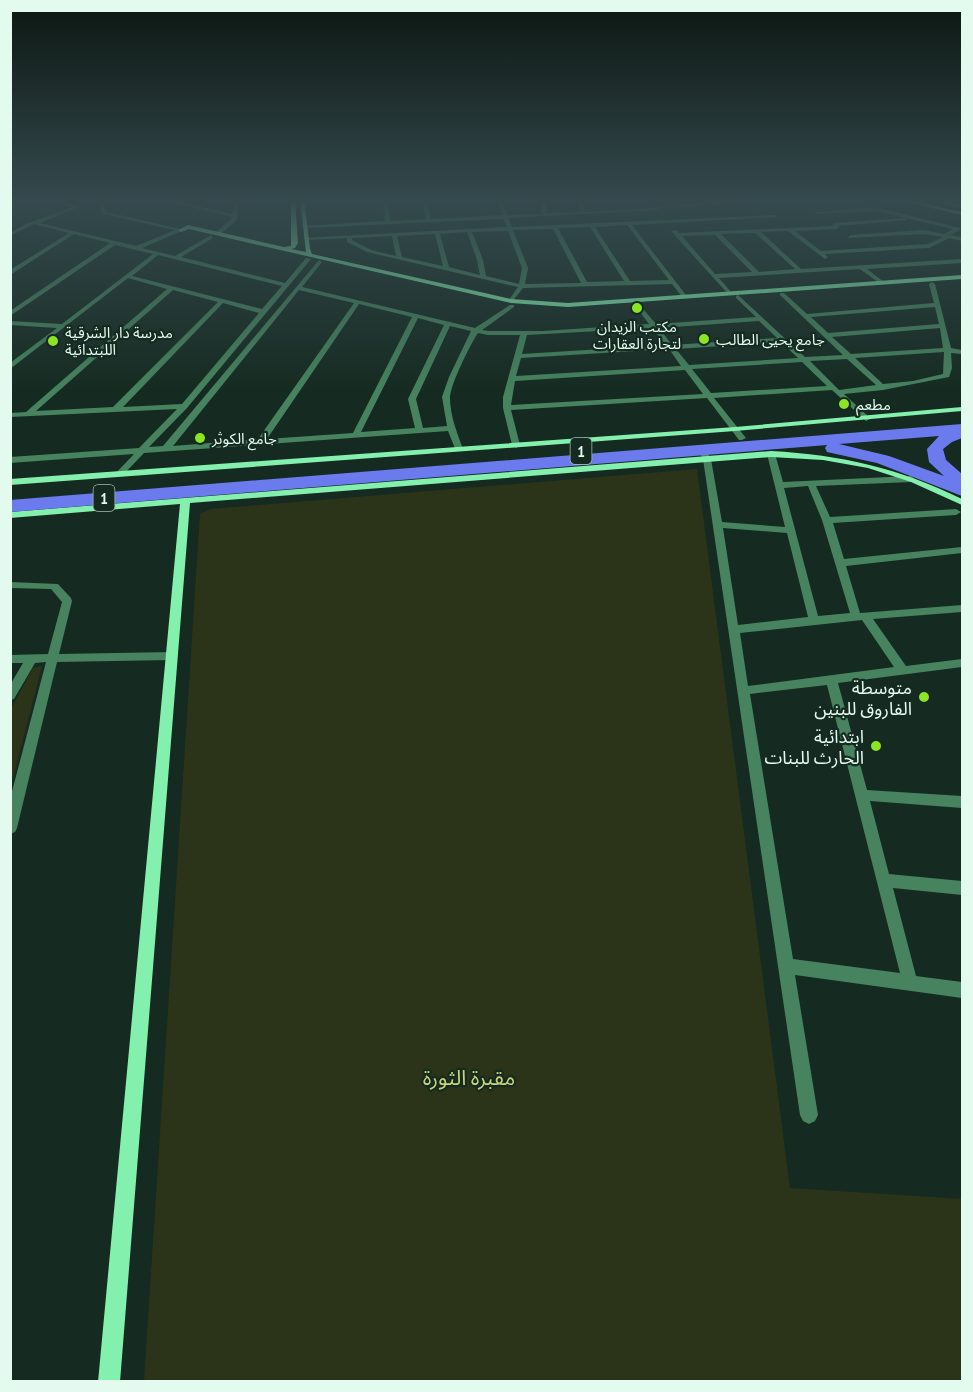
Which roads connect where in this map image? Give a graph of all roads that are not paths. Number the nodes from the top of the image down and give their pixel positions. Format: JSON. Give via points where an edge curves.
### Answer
{"nodes":[{"id":1,"x":24,"y":264,"type":"edge"},
{"id":2,"x":83,"y":264,"type":"edge"},
{"id":3,"x":142,"y":264,"type":"edge"},
{"id":4,"x":204,"y":264,"type":"edge"},
{"id":5,"x":301,"y":264,"type":"edge"},
{"id":6,"x":317,"y":264,"type":"edge"},
{"id":7,"x":329,"y":264,"type":"edge"},
{"id":8,"x":345,"y":264,"type":"edge"},
{"id":9,"x":425,"y":264,"type":"edge"},
{"id":10,"x":445,"y":264,"type":"edge"},
{"id":11,"x":481,"y":264,"type":"edge"},
{"id":12,"x":523,"y":264,"type":"edge"},
{"id":13,"x":574,"y":264,"type":"edge"},
{"id":14,"x":616,"y":264,"type":"edge"},
{"id":15,"x":659,"y":264,"type":"edge"},
{"id":16,"x":703,"y":264,"type":"edge"},
{"id":17,"x":748,"y":264,"type":"edge"},
{"id":18,"x":792,"y":264,"type":"edge"},
{"id":19,"x":833,"y":264,"type":"edge"},
{"id":20,"x":910,"y":264,"type":"edge"},
{"id":21,"x":892,"y":265,"type":"joint"},
{"id":22,"x":861,"y":267,"type":"junction"},
{"id":23,"x":446,"y":268,"type":"junction"},
{"id":24,"x":838,"y":268,"type":"junction"},
{"id":25,"x":799,"y":270,"type":"junction"},
{"id":26,"x":10,"y":273,"type":"edge"},
{"id":27,"x":757,"y":273,"type":"junction"},
{"id":28,"x":126,"y":276,"type":"junction"},
{"id":29,"x":483,"y":276,"type":"junction"},
{"id":30,"x":714,"y":276,"type":"junction"},
{"id":31,"x":393,"y":277,"type":"junction"},
{"id":32,"x":963,"y":279,"type":"edge"},
{"id":33,"x":304,"y":281,"type":"junction"},
{"id":34,"x":289,"y":282,"type":"junction"},
{"id":35,"x":672,"y":282,"type":"junction"},
{"id":36,"x":628,"y":283,"type":"junction"},
{"id":37,"x":882,"y":283,"type":"junction"},
{"id":38,"x":932,"y":284,"type":"junction"},
{"id":39,"x":522,"y":285,"type":"junction"},
{"id":40,"x":585,"y":285,"type":"junction"},
{"id":41,"x":173,"y":287,"type":"junction"},
{"id":42,"x":299,"y":288,"type":"junction"},
{"id":43,"x":765,"y":291,"type":"junction"},
{"id":44,"x":729,"y":293,"type":"junction"},
{"id":45,"x":782,"y":294,"type":"junction"},
{"id":46,"x":684,"y":296,"type":"junction"},
{"id":47,"x":756,"y":296,"type":"junction"},
{"id":48,"x":738,"y":297,"type":"junction"},
{"id":49,"x":628,"y":300,"type":"junction"},
{"id":50,"x":221,"y":302,"type":"junction"},
{"id":51,"x":357,"y":303,"type":"junction"},
{"id":52,"x":512,"y":304,"type":"junction"},
{"id":53,"x":637,"y":304,"type":"junction"},
{"id":54,"x":615,"y":306,"type":"junction"},
{"id":55,"x":937,"y":306,"type":"junction"},
{"id":56,"x":10,"y":314,"type":"edge"},
{"id":57,"x":262,"y":315,"type":"junction"},
{"id":58,"x":805,"y":316,"type":"junction"},
{"id":59,"x":415,"y":317,"type":"junction"},
{"id":60,"x":274,"y":318,"type":"junction"},
{"id":61,"x":761,"y":319,"type":"junction"},
{"id":62,"x":10,"y":323,"type":"edge"},
{"id":63,"x":447,"y":325,"type":"junction"},
{"id":64,"x":64,"y":326,"type":"junction"},
{"id":65,"x":654,"y":326,"type":"junction"},
{"id":66,"x":942,"y":326,"type":"junction"},
{"id":67,"x":474,"y":332,"type":"junction"},
{"id":68,"x":524,"y":333,"type":"junction"},
{"id":69,"x":826,"y":335,"type":"junction"},
{"id":70,"x":783,"y":340,"type":"junction"},
{"id":71,"x":670,"y":347,"type":"junction"},
{"id":72,"x":947,"y":350,"type":"junction"},
{"id":73,"x":10,"y":352,"type":"edge"},
{"id":74,"x":963,"y":352,"type":"edge"},
{"id":75,"x":28,"y":353,"type":"junction"},
{"id":76,"x":518,"y":356,"type":"junction"},
{"id":77,"x":849,"y":357,"type":"junction"},
{"id":78,"x":804,"y":360,"type":"junction"},
{"id":79,"x":10,"y":367,"type":"edge"},
{"id":80,"x":687,"y":368,"type":"junction"},
{"id":81,"x":512,"y":379,"type":"junction"},
{"id":82,"x":883,"y":388,"type":"junction"},
{"id":83,"x":836,"y":390,"type":"junction"},
{"id":84,"x":709,"y":396,"type":"junction"},
{"id":85,"x":184,"y":406,"type":"junction"},
{"id":86,"x":507,"y":408,"type":"junction"},
{"id":87,"x":116,"y":409,"type":"junction"},
{"id":88,"x":963,"y":409,"type":"edge"},
{"id":89,"x":28,"y":414,"type":"junction"},
{"id":90,"x":963,"y":414,"type":"edge"},
{"id":91,"x":10,"y":415,"type":"edge"},
{"id":92,"x":866,"y":419,"type":"junction"},
{"id":93,"x":963,"y":421,"type":"edge"},
{"id":94,"x":921,"y":424,"type":"junction"},
{"id":95,"x":451,"y":428,"type":"junction"},
{"id":96,"x":419,"y":429,"type":"junction"},
{"id":97,"x":963,"y":431,"type":"edge"},
{"id":98,"x":356,"y":434,"type":"junction"},
{"id":99,"x":739,"y":434,"type":"junction"},
{"id":100,"x":262,"y":440,"type":"junction"},
{"id":101,"x":516,"y":445,"type":"junction"},
{"id":102,"x":167,"y":447,"type":"junction"},
{"id":103,"x":145,"y":449,"type":"junction"},
{"id":104,"x":459,"y":449,"type":"junction"},
{"id":105,"x":768,"y":450,"type":"junction"},
{"id":106,"x":705,"y":454,"type":"junction"},
{"id":107,"x":10,"y":459,"type":"edge"},
{"id":108,"x":120,"y":473,"type":"junction"},
{"id":109,"x":911,"y":479,"type":"junction"},
{"id":110,"x":10,"y":482,"type":"edge"},
{"id":111,"x":963,"y":483,"type":"edge"},
{"id":112,"x":811,"y":484,"type":"junction"},
{"id":113,"x":780,"y":485,"type":"junction"},
{"id":114,"x":194,"y":491,"type":"junction"},
{"id":115,"x":963,"y":491,"type":"edge"},
{"id":116,"x":10,"y":495,"type":"edge"},
{"id":117,"x":963,"y":502,"type":"edge"},
{"id":118,"x":10,"y":506,"type":"edge"},
{"id":119,"x":956,"y":512,"type":"dead end"},
{"id":120,"x":10,"y":516,"type":"edge"},
{"id":121,"x":827,"y":520,"type":"junction"},
{"id":122,"x":716,"y":525,"type":"junction"},
{"id":123,"x":792,"y":530,"type":"junction"},
{"id":124,"x":963,"y":550,"type":"edge"},
{"id":125,"x":840,"y":563,"type":"junction"},
{"id":126,"x":10,"y":585,"type":"edge"},
{"id":127,"x":963,"y":608,"type":"edge"},
{"id":128,"x":860,"y":616,"type":"junction"},
{"id":129,"x":814,"y":620,"type":"junction"},
{"id":130,"x":733,"y":630,"type":"junction"},
{"id":131,"x":171,"y":656,"type":"junction"},
{"id":132,"x":10,"y":659,"type":"edge"},
{"id":133,"x":31,"y":660,"type":"junction"},
{"id":134,"x":52,"y":660,"type":"junction"},
{"id":135,"x":963,"y":663,"type":"edge"},
{"id":136,"x":903,"y":671,"type":"junction"},
{"id":137,"x":832,"y":681,"type":"junction"},
{"id":138,"x":742,"y":691,"type":"junction"},
{"id":139,"x":10,"y":696,"type":"edge"},
{"id":140,"x":862,"y":795,"type":"junction"},
{"id":141,"x":963,"y":802,"type":"edge"},
{"id":142,"x":10,"y":828,"type":"edge"},
{"id":143,"x":884,"y":880,"type":"junction"},
{"id":144,"x":963,"y":888,"type":"edge"},
{"id":145,"x":786,"y":966,"type":"junction"},
{"id":146,"x":910,"y":982,"type":"junction"},
{"id":147,"x":963,"y":990,"type":"edge"},
{"id":148,"x":809,"y":1115,"type":"dead end"},
{"id":149,"x":109,"y":1382,"type":"edge"}],
"edges":[{"from":1,"to":26,"type":"street"},
{"from":2,"to":56,"type":"street"},
{"from":3,"to":28,"type":"street"},
{"from":4,"to":34,"type":"street"},
{"from":5,"to":34,"type":"street"},
{"from":6,"to":33,"type":"street"},
{"from":7,"to":31,"type":"street"},
{"from":8,"to":31,"type":"street"},
{"from":9,"to":23,"type":"street"},
{"from":10,"to":23,"type":"street"},
{"from":11,"to":29,"type":"street"},
{"from":12,"to":39,"type":"street","via":[[526,274]]},
{"from":13,"to":40,"type":"street"},
{"from":14,"to":36,"type":"street"},
{"from":15,"to":35,"type":"street"},
{"from":16,"to":30,"type":"street"},
{"from":17,"to":27,"type":"street"},
{"from":18,"to":25,"type":"street"},
{"from":19,"to":24,"type":"street"},
{"from":20,"to":21,"type":"street"},
{"from":21,"to":22,"type":"street"},
{"from":22,"to":24,"type":"street"},
{"from":22,"to":37,"type":"street"},
{"from":23,"to":29,"type":"street"},
{"from":24,"to":25,"type":"street"},
{"from":25,"to":27,"type":"street"},
{"from":27,"to":30,"type":"street"},
{"from":28,"to":41,"type":"street"},
{"from":28,"to":64,"type":"street"},
{"from":29,"to":39,"type":"street"},
{"from":30,"to":44,"type":"street"},
{"from":31,"to":52,"type":"street"},
{"from":32,"to":37,"type":"street"},
{"from":32,"to":38,"type":"street"},
{"from":33,"to":34,"type":"street"},
{"from":33,"to":42,"type":"street"},
{"from":34,"to":57,"type":"street"},
{"from":35,"to":36,"type":"street"},
{"from":35,"to":46,"type":"street"},
{"from":36,"to":40,"type":"street"},
{"from":37,"to":43,"type":"street"},
{"from":38,"to":45,"type":"street"},
{"from":38,"to":55,"type":"street"},
{"from":39,"to":40,"type":"street"},
{"from":39,"to":52,"type":"street"},
{"from":41,"to":50,"type":"street"},
{"from":41,"to":89,"type":"street"},
{"from":42,"to":51,"type":"street"},
{"from":42,"to":60,"type":"street"},
{"from":43,"to":44,"type":"street"},
{"from":43,"to":47,"type":"street","via":[[770,293]]},
{"from":44,"to":46,"type":"street"},
{"from":45,"to":47,"type":"street"},
{"from":45,"to":58,"type":"street"},
{"from":46,"to":49,"type":"street"},
{"from":47,"to":48,"type":"street"},
{"from":48,"to":53,"type":"street"},
{"from":48,"to":61,"type":"street"},
{"from":49,"to":52,"type":"street"},
{"from":49,"to":54,"type":"street","via":[[611,304]]},
{"from":50,"to":57,"type":"street"},
{"from":50,"to":87,"type":"street"},
{"from":51,"to":59,"type":"street"},
{"from":51,"to":100,"type":"street"},
{"from":52,"to":54,"type":"street","via":[[557,309]]},
{"from":52,"to":67,"type":"street"},
{"from":53,"to":54,"type":"street"},
{"from":53,"to":65,"type":"street"},
{"from":55,"to":58,"type":"street"},
{"from":55,"to":66,"type":"street"},
{"from":57,"to":60,"type":"street"},
{"from":57,"to":85,"type":"street"},
{"from":58,"to":69,"type":"street"},
{"from":59,"to":63,"type":"street"},
{"from":59,"to":98,"type":"street"},
{"from":60,"to":102,"type":"street"},
{"from":61,"to":65,"type":"street"},
{"from":61,"to":70,"type":"street"},
{"from":62,"to":64,"type":"street"},
{"from":63,"to":67,"type":"street"},
{"from":63,"to":96,"type":"street","via":[[412,399]]},
{"from":64,"to":75,"type":"street"},
{"from":65,"to":68,"type":"street"},
{"from":65,"to":71,"type":"street"},
{"from":66,"to":69,"type":"street"},
{"from":66,"to":72,"type":"street"},
{"from":67,"to":68,"type":"street"},
{"from":67,"to":95,"type":"street","via":[[446,397]]},
{"from":68,"to":76,"type":"street"},
{"from":69,"to":77,"type":"street"},
{"from":70,"to":71,"type":"street"},
{"from":70,"to":78,"type":"street"},
{"from":71,"to":76,"type":"street"},
{"from":71,"to":80,"type":"street"},
{"from":72,"to":74,"type":"street"},
{"from":72,"to":77,"type":"street"},
{"from":72,"to":82,"type":"street","via":[[946,375]]},
{"from":73,"to":75,"type":"street"},
{"from":75,"to":79,"type":"street"},
{"from":76,"to":81,"type":"street"},
{"from":77,"to":78,"type":"street"},
{"from":77,"to":82,"type":"street"},
{"from":78,"to":80,"type":"street"},
{"from":78,"to":83,"type":"street"},
{"from":80,"to":81,"type":"street"},
{"from":80,"to":84,"type":"street"},
{"from":81,"to":86,"type":"street"},
{"from":82,"to":83,"type":"street"},
{"from":83,"to":84,"type":"street"},
{"from":83,"to":92,"type":"street"},
{"from":84,"to":86,"type":"street"},
{"from":84,"to":99,"type":"street"},
{"from":85,"to":87,"type":"street"},
{"from":85,"to":103,"type":"street"},
{"from":86,"to":101,"type":"street"},
{"from":87,"to":89,"type":"street"},
{"from":88,"to":92,"type":"street"},
{"from":89,"to":91,"type":"street"},
{"from":90,"to":94,"type":"highway"},
{"from":92,"to":99,"type":"street"},
{"from":93,"to":94,"type":"highway","number":"1"},
{"from":94,"to":99,"type":"highway","number":"1"},
{"from":95,"to":96,"type":"street"},
{"from":95,"to":104,"type":"street"},
{"from":96,"to":98,"type":"street"},
{"from":97,"to":105,"type":"highway"},
{"from":97,"to":111,"type":"highway","via":[[937,443],[935,449],[938,462]]},
{"from":98,"to":100,"type":"street"},
{"from":99,"to":101,"type":"street"},
{"from":99,"to":114,"type":"highway","number":"1"},
{"from":100,"to":102,"type":"street"},
{"from":101,"to":104,"type":"street"},
{"from":102,"to":103,"type":"street"},
{"from":103,"to":107,"type":"street"},
{"from":103,"to":108,"type":"street"},
{"from":104,"to":108,"type":"street"},
{"from":105,"to":106,"type":"highway","number":"1"},
{"from":105,"to":109,"type":"street","via":[[837,458]]},
{"from":105,"to":113,"type":"street"},
{"from":105,"to":115,"type":"highway","via":[[810,446],[862,453]]},
{"from":106,"to":114,"type":"highway","number":"1","via":[[497,473]]},
{"from":106,"to":122,"type":"street"},
{"from":108,"to":110,"type":"street"},
{"from":109,"to":112,"type":"street"},
{"from":109,"to":117,"type":"street"},
{"from":112,"to":113,"type":"street"},
{"from":112,"to":121,"type":"street"},
{"from":113,"to":123,"type":"street"},
{"from":114,"to":116,"type":"highway","number":"1"},
{"from":114,"to":118,"type":"highway","number":"1"},
{"from":114,"to":120,"type":"street"},
{"from":114,"to":131,"type":"street"},
{"from":119,"to":121,"type":"street"},
{"from":121,"to":125,"type":"street"},
{"from":122,"to":123,"type":"street"},
{"from":122,"to":130,"type":"street"},
{"from":123,"to":129,"type":"street"},
{"from":124,"to":125,"type":"street"},
{"from":125,"to":128,"type":"street"},
{"from":126,"to":134,"type":"street","via":[[54,586],[66,601]]},
{"from":127,"to":128,"type":"street"},
{"from":128,"to":129,"type":"street"},
{"from":128,"to":136,"type":"street"},
{"from":129,"to":130,"type":"street"},
{"from":130,"to":138,"type":"street"},
{"from":131,"to":134,"type":"street"},
{"from":131,"to":149,"type":"street"},
{"from":132,"to":133,"type":"street"},
{"from":133,"to":134,"type":"street"},
{"from":133,"to":139,"type":"street"},
{"from":134,"to":142,"type":"street"},
{"from":135,"to":136,"type":"street"},
{"from":136,"to":137,"type":"street"},
{"from":137,"to":138,"type":"street"},
{"from":137,"to":140,"type":"street"},
{"from":138,"to":145,"type":"street"},
{"from":140,"to":141,"type":"street"},
{"from":140,"to":143,"type":"street"},
{"from":143,"to":144,"type":"street"},
{"from":143,"to":146,"type":"street"},
{"from":145,"to":146,"type":"street"},
{"from":145,"to":148,"type":"street"},
{"from":146,"to":147,"type":"street"}]}
